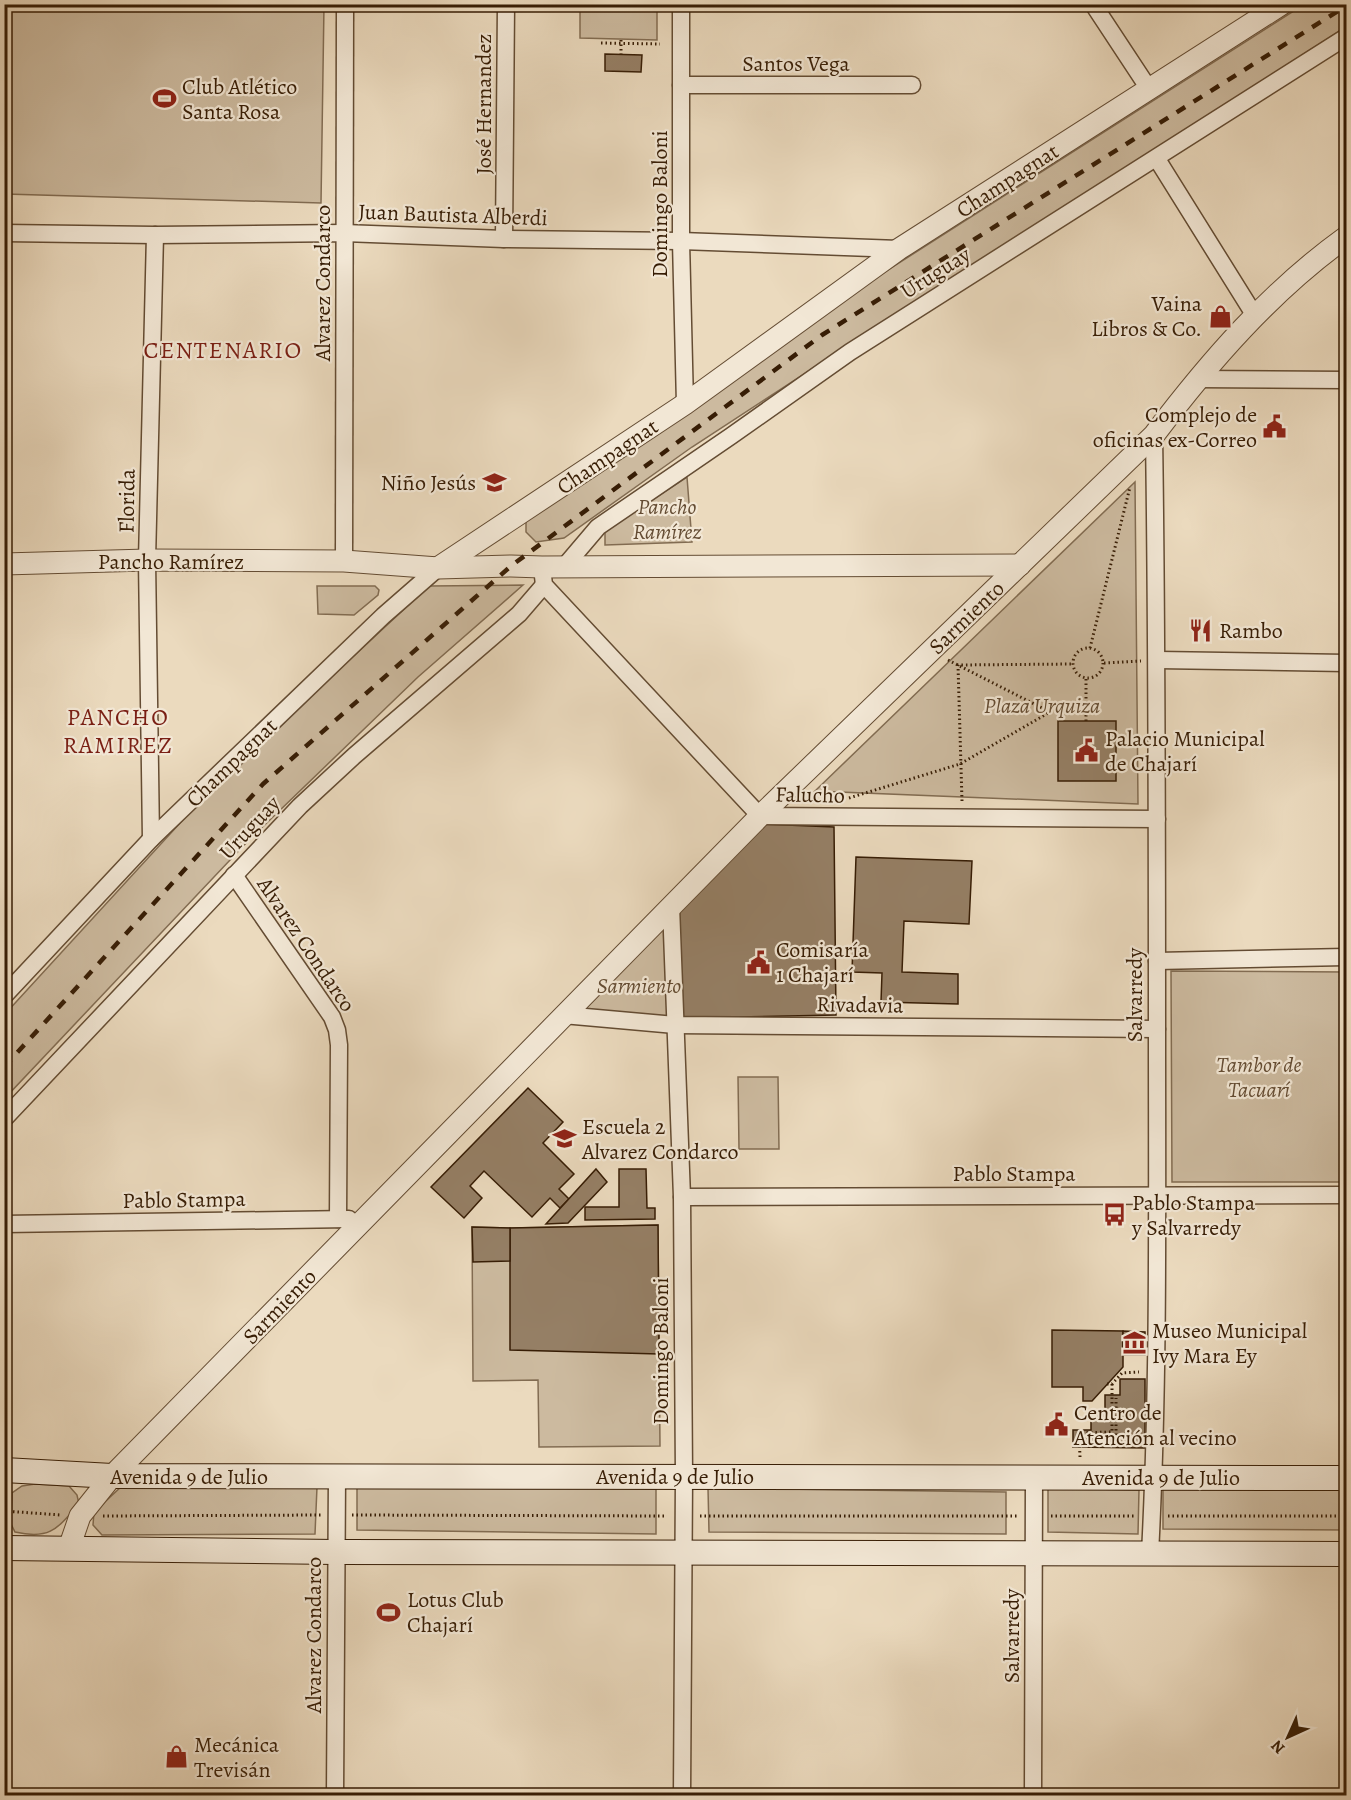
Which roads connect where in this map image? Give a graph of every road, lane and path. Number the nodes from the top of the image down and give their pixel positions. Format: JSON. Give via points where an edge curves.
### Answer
{"nodes":[{"id":1,"x":345,"y":4,"type":"edge"},
{"id":2,"x":506,"y":4,"type":"edge"},
{"id":3,"x":681,"y":4,"type":"edge"},
{"id":4,"x":1093,"y":4,"type":"edge"},
{"id":5,"x":1282,"y":4,"type":"edge"},
{"id":6,"x":1347,"y":37,"type":"edge"},
{"id":7,"x":621,"y":39,"type":"dead end"},
{"id":8,"x":601,"y":44,"type":"dead end"},
{"id":9,"x":621,"y":44,"type":"junction"},
{"id":10,"x":660,"y":44,"type":"dead end"},
{"id":11,"x":621,"y":55,"type":"dead end"},
{"id":12,"x":681,"y":85,"type":"junction"},
{"id":13,"x":912,"y":85,"type":"dead end"},
{"id":14,"x":1149,"y":89,"type":"junction"},
{"id":15,"x":1157,"y":159,"type":"junction"},
{"id":16,"x":4,"y":233,"type":"edge"},
{"id":17,"x":345,"y":233,"type":"junction"},
{"id":18,"x":155,"y":235,"type":"junction"},
{"id":19,"x":1347,"y":237,"type":"edge"},
{"id":20,"x":504,"y":239,"type":"junction"},
{"id":21,"x":681,"y":241,"type":"junction"},
{"id":22,"x":899,"y":249,"type":"junction"},
{"id":23,"x":1255,"y":316,"type":"junction"},
{"id":24,"x":1197,"y":379,"type":"junction"},
{"id":25,"x":1347,"y":380,"type":"edge"},
{"id":26,"x":685,"y":404,"type":"junction"},
{"id":27,"x":1154,"y":435,"type":"junction"},
{"id":28,"x":1131,"y":483,"type":"dead end"},
{"id":29,"x":147,"y":560,"type":"junction"},
{"id":30,"x":344,"y":561,"type":"junction"},
{"id":31,"x":4,"y":564,"type":"edge"},
{"id":32,"x":1020,"y":565,"type":"junction"},
{"id":33,"x":438,"y":567,"type":"junction"},
{"id":34,"x":564,"y":567,"type":"junction"},
{"id":35,"x":543,"y":576,"type":"junction"},
{"id":36,"x":1090,"y":648,"type":"junction"},
{"id":37,"x":930,"y":651,"type":"junction"},
{"id":38,"x":1158,"y":660,"type":"junction"},
{"id":39,"x":1104,"y":663,"type":"junction"},
{"id":40,"x":1347,"y":663,"type":"edge"},
{"id":41,"x":1073,"y":664,"type":"junction"},
{"id":42,"x":958,"y":665,"type":"junction"},
{"id":43,"x":1086,"y":679,"type":"junction"},
{"id":44,"x":1086,"y":721,"type":"dead end"},
{"id":45,"x":960,"y":764,"type":"junction"},
{"id":46,"x":847,"y":799,"type":"dead end"},
{"id":47,"x":760,"y":816,"type":"junction"},
{"id":48,"x":963,"y":818,"type":"junction"},
{"id":49,"x":1157,"y":819,"type":"junction"},
{"id":50,"x":151,"y":839,"type":"junction"},
{"id":51,"x":234,"y":875,"type":"junction"},
{"id":52,"x":671,"y":906,"type":"junction"},
{"id":53,"x":1347,"y":957,"type":"edge"},
{"id":54,"x":1157,"y":961,"type":"junction"},
{"id":55,"x":4,"y":996,"type":"edge"},
{"id":56,"x":563,"y":1015,"type":"junction"},
{"id":57,"x":675,"y":1025,"type":"junction"},
{"id":58,"x":1157,"y":1029,"type":"junction"},
{"id":59,"x":4,"y":1119,"type":"edge"},
{"id":60,"x":1347,"y":1195,"type":"edge"},
{"id":61,"x":1157,"y":1196,"type":"junction"},
{"id":62,"x":682,"y":1197,"type":"junction"},
{"id":63,"x":365,"y":1218,"type":"junction"},
{"id":64,"x":338,"y":1219,"type":"junction"},
{"id":65,"x":4,"y":1224,"type":"edge"},
{"id":66,"x":1155,"y":1371,"type":"junction"},
{"id":67,"x":1107,"y":1384,"type":"dead end"},
{"id":68,"x":1113,"y":1384,"type":"junction"},
{"id":69,"x":1116,"y":1398,"type":"dead end"},
{"id":70,"x":1110,"y":1425,"type":"dead end"},
{"id":71,"x":1116,"y":1425,"type":"junction"},
{"id":72,"x":1082,"y":1438,"type":"dead end"},
{"id":73,"x":1079,"y":1448,"type":"dead end"},
{"id":74,"x":4,"y":1470,"type":"edge"},
{"id":75,"x":112,"y":1476,"type":"junction"},
{"id":76,"x":337,"y":1476,"type":"junction"},
{"id":77,"x":684,"y":1476,"type":"junction"},
{"id":78,"x":1034,"y":1477,"type":"junction"},
{"id":79,"x":1154,"y":1477,"type":"junction"},
{"id":80,"x":1347,"y":1478,"type":"edge"},
{"id":81,"x":4,"y":1548,"type":"edge"},
{"id":82,"x":69,"y":1548,"type":"junction"},
{"id":83,"x":336,"y":1552,"type":"junction"},
{"id":84,"x":684,"y":1553,"type":"junction"},
{"id":85,"x":1034,"y":1554,"type":"junction"},
{"id":86,"x":1150,"y":1554,"type":"junction"},
{"id":87,"x":1347,"y":1554,"type":"edge"},
{"id":88,"x":335,"y":1796,"type":"edge"},
{"id":89,"x":682,"y":1796,"type":"edge"},
{"id":90,"x":1033,"y":1796,"type":"edge"}],
"edges":[{"from":1,"to":17,"type":"street","name":"Alvarez Condarco"},
{"from":2,"to":20,"type":"street","name":"José Hernandez"},
{"from":3,"to":12,"type":"street","name":"Domingo Baloni"},
{"from":4,"to":14,"type":"street"},
{"from":5,"to":14,"type":"street","name":"Champagnat"},
{"from":6,"to":15,"type":"street","name":"Uruguay"},
{"from":7,"to":9,"type":"path"},
{"from":8,"to":9,"type":"path"},
{"from":9,"to":10,"type":"path"},
{"from":9,"to":11,"type":"path"},
{"from":12,"to":13,"type":"street","name":"Santos Vega"},
{"from":12,"to":21,"type":"street","name":"Domingo Baloni"},
{"from":14,"to":22,"type":"street","name":"Champagnat"},
{"from":15,"to":23,"type":"street"},
{"from":15,"to":34,"type":"street","name":"Uruguay","via":[[850,352],[598,527]]},
{"from":16,"to":18,"type":"street","name":"Juan Bautista Alberdi"},
{"from":17,"to":18,"type":"street","name":"Juan Bautista Alberdi"},
{"from":17,"to":20,"type":"street","name":"Juan Bautista Alberdi"},
{"from":17,"to":30,"type":"street","name":"Alvarez Condarco"},
{"from":18,"to":29,"type":"street","name":"Florida"},
{"from":19,"to":23,"type":"street","name":"Sarmiento","via":[[1323,253]]},
{"from":20,"to":21,"type":"street","name":"Juan Bautista Alberdi"},
{"from":21,"to":22,"type":"street","name":"Juan Bautista Alberdi"},
{"from":21,"to":26,"type":"street","name":"Domingo Baloni"},
{"from":22,"to":26,"type":"street","name":"Champagnat"},
{"from":23,"to":24,"type":"street","name":"Sarmiento"},
{"from":24,"to":25,"type":"street"},
{"from":24,"to":27,"type":"street","name":"Sarmiento"},
{"from":26,"to":33,"type":"street","name":"Champagnat"},
{"from":27,"to":32,"type":"street","name":"Sarmiento"},
{"from":27,"to":38,"type":"street","name":"Salvarredy"},
{"from":28,"to":36,"type":"path"},
{"from":29,"to":30,"type":"street","name":"Pancho Ramírez"},
{"from":29,"to":31,"type":"street","name":"Pancho Ramírez"},
{"from":29,"to":50,"type":"street","name":"Florida"},
{"from":30,"to":33,"type":"street","name":"Pancho Ramírez"},
{"from":32,"to":34,"type":"street","name":"Pancho Ramírez"},
{"from":32,"to":37,"type":"street","name":"Sarmiento"},
{"from":33,"to":35,"type":"street","name":"Pancho Ramírez","via":[[511,566]]},
{"from":33,"to":50,"type":"street","name":"Champagnat"},
{"from":34,"to":35,"type":"street","name":"Pancho Ramírez"},
{"from":35,"to":47,"type":"street","name":"Falucho"},
{"from":35,"to":51,"type":"street","name":"Uruguay","via":[[519,614],[354,756]]},
{"from":36,"to":39,"type":"path","via":[[1100,653]]},
{"from":36,"to":41,"type":"path","via":[[1081,649]]},
{"from":37,"to":42,"type":"path"},
{"from":37,"to":47,"type":"street","name":"Sarmiento"},
{"from":38,"to":39,"type":"path"},
{"from":38,"to":40,"type":"street"},
{"from":38,"to":49,"type":"street","name":"Salvarredy"},
{"from":39,"to":43,"type":"path","via":[[1095,677]]},
{"from":41,"to":42,"type":"path"},
{"from":41,"to":43,"type":"path","via":[[1075,671]]},
{"from":42,"to":45,"type":"path"},
{"from":42,"to":45,"type":"path","via":[[1050,712]]},
{"from":43,"to":44,"type":"path"},
{"from":45,"to":46,"type":"path"},
{"from":45,"to":48,"type":"path"},
{"from":47,"to":48,"type":"street","name":"Falucho"},
{"from":47,"to":52,"type":"street","name":"Sarmiento"},
{"from":48,"to":49,"type":"street","name":"Falucho"},
{"from":49,"to":54,"type":"street","name":"Salvarredy"},
{"from":50,"to":55,"type":"street","name":"Champagnat"},
{"from":51,"to":59,"type":"street","name":"Uruguay"},
{"from":51,"to":64,"type":"street","name":"Alvarez Condarco","via":[[338,1030]]},
{"from":52,"to":56,"type":"street","name":"Sarmiento"},
{"from":52,"to":57,"type":"street","name":"Domingo Baloni"},
{"from":53,"to":54,"type":"street"},
{"from":54,"to":58,"type":"street","name":"Salvarredy"},
{"from":56,"to":57,"type":"street","name":"Rivadavia"},
{"from":56,"to":63,"type":"street","name":"Sarmiento"},
{"from":57,"to":58,"type":"street","name":"Rivadavia"},
{"from":57,"to":62,"type":"street","name":"Domingo Baloni"},
{"from":58,"to":61,"type":"street","name":"Salvarredy"},
{"from":60,"to":61,"type":"street","name":"Pablo Stampa"},
{"from":61,"to":62,"type":"street","name":"Pablo Stampa"},
{"from":61,"to":66,"type":"street","name":"Salvarredy"},
{"from":62,"to":77,"type":"street","name":"Domingo Baloni"},
{"from":63,"to":64,"type":"street","name":"Pablo Stampa"},
{"from":63,"to":75,"type":"street","name":"Sarmiento"},
{"from":64,"to":65,"type":"street","name":"Pablo Stampa"},
{"from":66,"to":68,"type":"path","via":[[1122,1373]]},
{"from":66,"to":79,"type":"street","name":"Salvarredy"},
{"from":67,"to":68,"type":"path"},
{"from":68,"to":73,"type":"path","via":[[1113,1432],[1079,1432]]},
{"from":69,"to":71,"type":"path"},
{"from":70,"to":71,"type":"path"},
{"from":71,"to":72,"type":"path","via":[[1116,1437]]},
{"from":74,"to":75,"type":"main road","name":"Avenida 9 de Julio"},
{"from":75,"to":76,"type":"main road","name":"Avenida 9 de Julio"},
{"from":75,"to":82,"type":"street","name":"Sarmiento","via":[[80,1516]]},
{"from":76,"to":77,"type":"main road","name":"Avenida 9 de Julio"},
{"from":76,"to":83,"type":"street","name":"Alvarez Condarco"},
{"from":77,"to":78,"type":"main road","name":"Avenida 9 de Julio"},
{"from":77,"to":84,"type":"street","name":"Domingo Baloni"},
{"from":78,"to":79,"type":"main road","name":"Avenida 9 de Julio"},
{"from":78,"to":85,"type":"street","name":"Salvarredy"},
{"from":79,"to":80,"type":"main road","name":"Avenida 9 de Julio"},
{"from":79,"to":86,"type":"street","name":"Salvarredy"},
{"from":81,"to":82,"type":"main road"},
{"from":82,"to":83,"type":"main road"},
{"from":83,"to":84,"type":"main road"},
{"from":83,"to":88,"type":"street","name":"Alvarez Condarco"},
{"from":84,"to":85,"type":"main road"},
{"from":84,"to":89,"type":"street","name":"Domingo Baloni"},
{"from":85,"to":86,"type":"main road"},
{"from":85,"to":90,"type":"street","name":"Salvarredy"},
{"from":86,"to":87,"type":"main road"}]}
